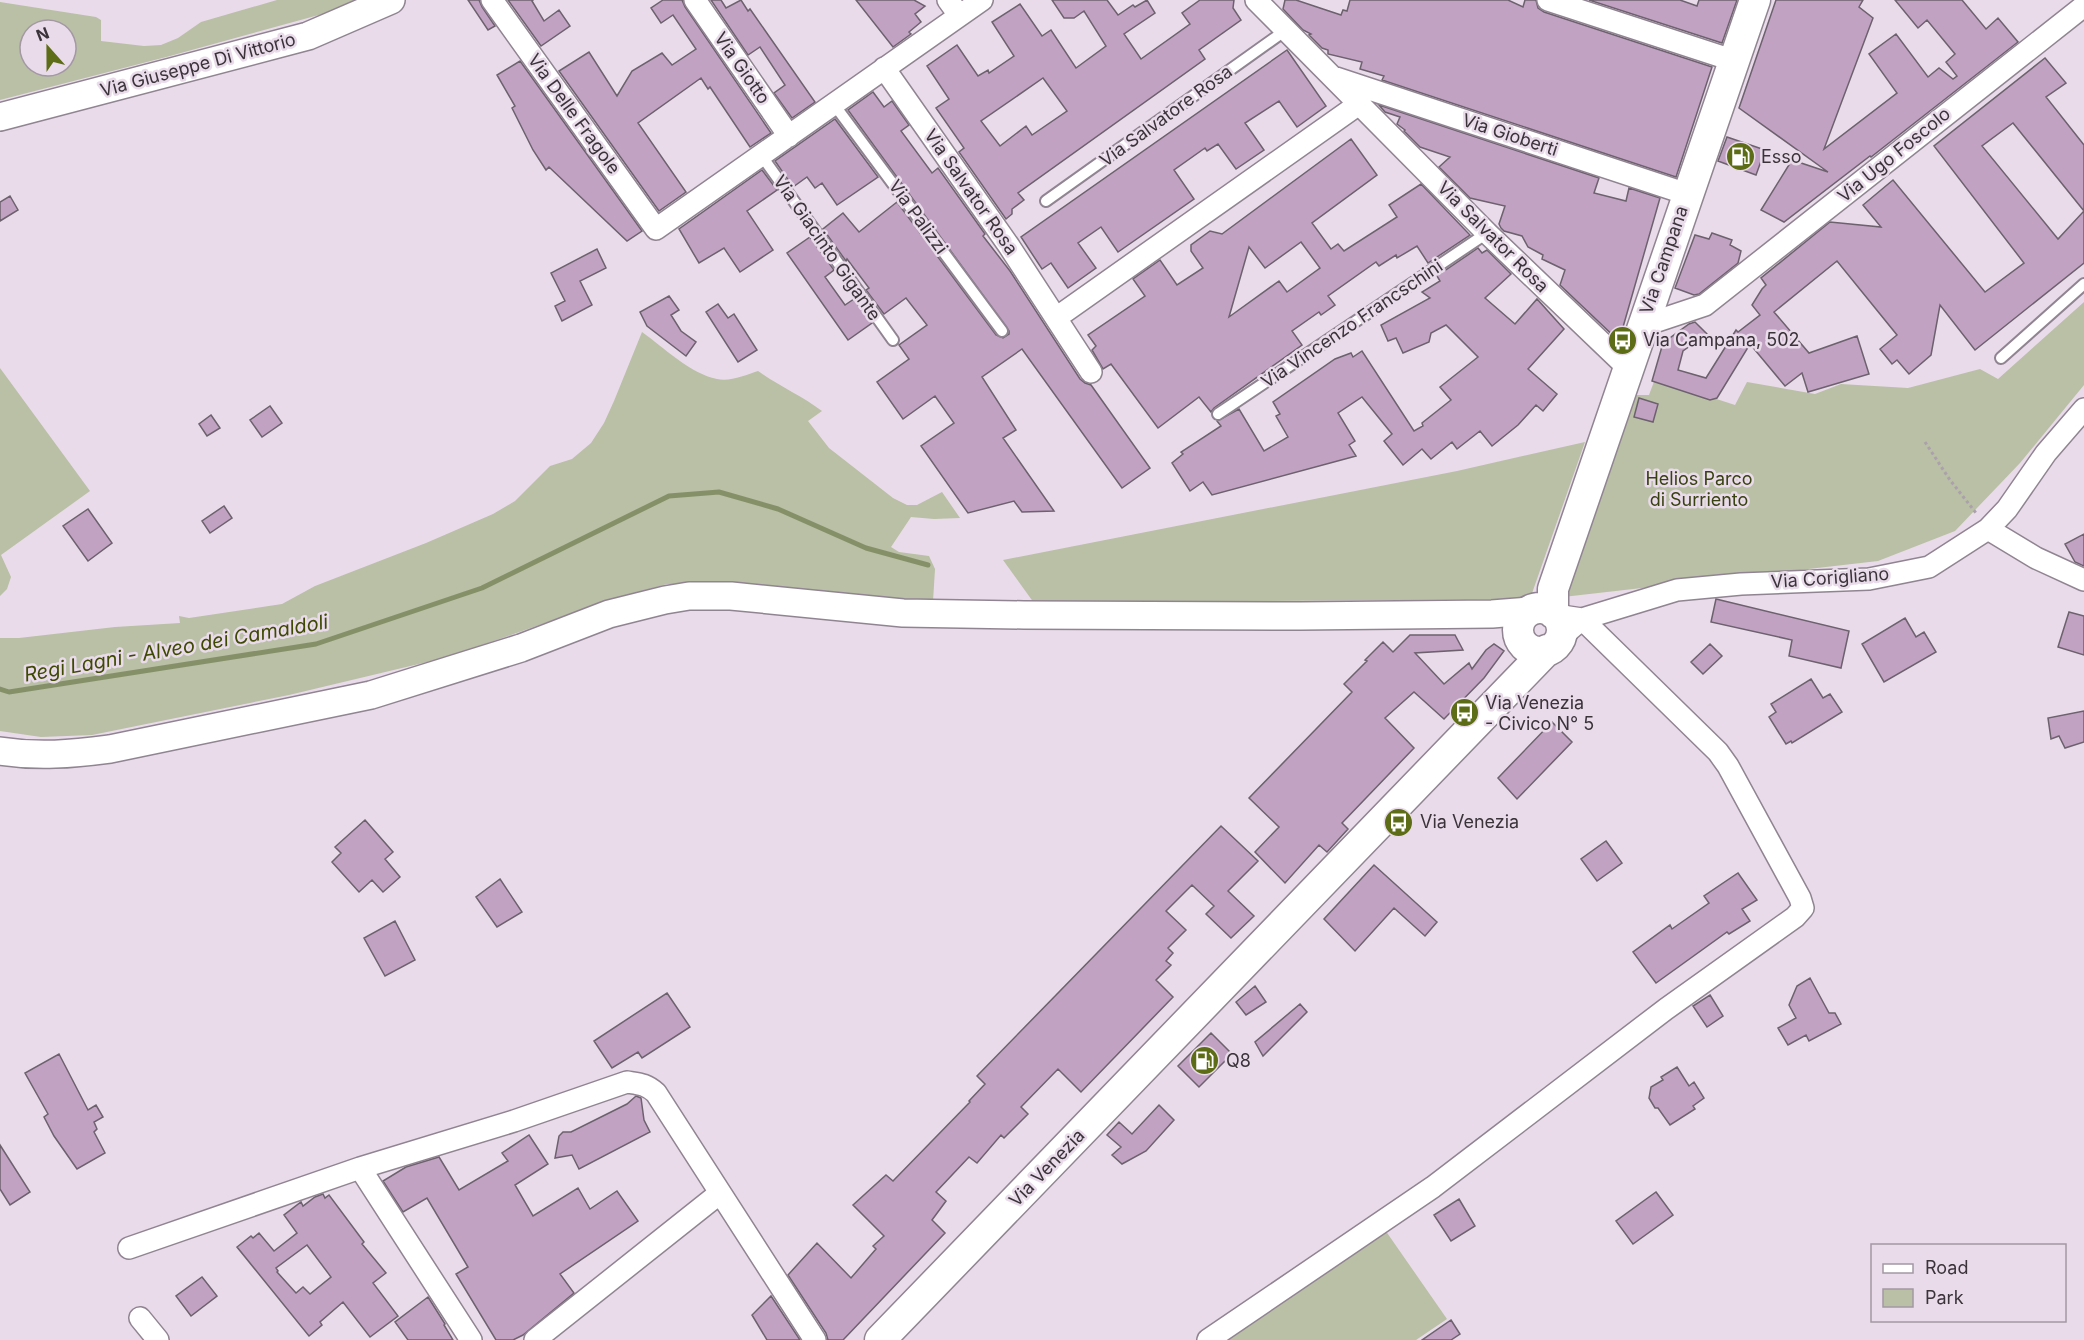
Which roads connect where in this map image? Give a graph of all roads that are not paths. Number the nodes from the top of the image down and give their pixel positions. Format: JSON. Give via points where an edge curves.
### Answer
{"nodes":[{"id":1,"x":392,"y":0,"type":"edge"},
{"id":2,"x":492,"y":0,"type":"edge"},
{"id":3,"x":694,"y":0,"type":"edge"},
{"id":4,"x":982,"y":0,"type":"edge"},
{"id":5,"x":1256,"y":0,"type":"edge"},
{"id":6,"x":1548,"y":0,"type":"edge"},
{"id":7,"x":1755,"y":0,"type":"edge"},
{"id":8,"x":2084,"y":6,"type":"edge"},
{"id":9,"x":954,"y":8,"type":"edge"},
{"id":10,"x":1286,"y":30,"type":"junction"},
{"id":11,"x":1735,"y":61,"type":"junction"},
{"id":12,"x":884,"y":68,"type":"junction"},
{"id":13,"x":1332,"y":76,"type":"junction"},
{"id":14,"x":833,"y":103,"type":"junction"},
{"id":15,"x":1359,"y":104,"type":"junction"},
{"id":16,"x":0,"y":117,"type":"edge"},
{"id":17,"x":789,"y":136,"type":"junction"},
{"id":18,"x":761,"y":155,"type":"junction"},
{"id":19,"x":1687,"y":194,"type":"junction"},
{"id":20,"x":1046,"y":201,"type":"dead end"},
{"id":21,"x":1487,"y":233,"type":"junction"},
{"id":22,"x":2084,"y":284,"type":"edge"},
{"id":23,"x":1056,"y":318,"type":"junction"},
{"id":24,"x":1642,"y":326,"type":"junction"},
{"id":25,"x":1002,"y":331,"type":"dead end"},
{"id":26,"x":893,"y":340,"type":"dead end"},
{"id":27,"x":2001,"y":358,"type":"dead end"},
{"id":28,"x":1091,"y":372,"type":"dead end"},
{"id":29,"x":1626,"y":374,"type":"junction"},
{"id":30,"x":2084,"y":409,"type":"edge"},
{"id":31,"x":1218,"y":414,"type":"dead end"},
{"id":32,"x":1988,"y":529,"type":"junction"},
{"id":33,"x":2084,"y":580,"type":"edge"},
{"id":34,"x":1545,"y":621,"type":"junction"},
{"id":35,"x":1515,"y":685,"type":"joint"},
{"id":36,"x":0,"y":751,"type":"edge"},
{"id":37,"x":360,"y":1168,"type":"junction"},
{"id":38,"x":720,"y":1193,"type":"junction"},
{"id":39,"x":129,"y":1248,"type":"dead end"},
{"id":40,"x":140,"y":1318,"type":"dead end"},
{"id":41,"x":158,"y":1340,"type":"edge"},
{"id":42,"x":471,"y":1340,"type":"edge"},
{"id":43,"x":535,"y":1340,"type":"edge"},
{"id":44,"x":815,"y":1340,"type":"edge"},
{"id":45,"x":880,"y":1340,"type":"edge"},
{"id":46,"x":1208,"y":1340,"type":"edge"}],
"edges":[{"from":1,"to":16,"type":"street","name":"Via Giuseppe Di Vittorio","via":[[308,36]]},
{"from":2,"to":18,"type":"street","name":"Via Delle Fragole","via":[[656,229]]},
{"from":3,"to":17,"type":"street","name":"Via Giotto"},
{"from":4,"to":9,"type":"street"},
{"from":5,"to":10,"type":"street","name":"Via Salvator Rosa"},
{"from":6,"to":11,"type":"street"},
{"from":7,"to":11,"type":"main road","name":"Via Campana"},
{"from":8,"to":24,"type":"street","name":"Via Ugo Foscolo","via":[[1705,305]]},
{"from":9,"to":12,"type":"street"},
{"from":10,"to":13,"type":"street","name":"Via Salvator Rosa"},
{"from":10,"to":20,"type":"lane","name":"Via Salvatore Rosa"},
{"from":11,"to":19,"type":"main road","name":"Via Campana"},
{"from":12,"to":14,"type":"street"},
{"from":12,"to":23,"type":"street","name":"Via Salvator Rosa"},
{"from":13,"to":15,"type":"street","name":"Via Salvator Rosa"},
{"from":13,"to":19,"type":"street","name":"Via Gioberti"},
{"from":14,"to":17,"type":"street"},
{"from":14,"to":25,"type":"lane","name":"Via Palizzi"},
{"from":15,"to":21,"type":"street","name":"Via Salvator Rosa"},
{"from":15,"to":23,"type":"street"},
{"from":17,"to":18,"type":"street"},
{"from":18,"to":26,"type":"lane","name":"Via Giacinto Gigante"},
{"from":19,"to":24,"type":"main road","name":"Via Campana"},
{"from":21,"to":29,"type":"street","name":"Via Salvator Rosa"},
{"from":21,"to":31,"type":"lane","name":"Via Vincenzo Francschini"},
{"from":22,"to":27,"type":"lane"},
{"from":23,"to":28,"type":"street","name":"Via Salvator Rosa"},
{"from":24,"to":29,"type":"main road","name":"Via Campana"},
{"from":29,"to":34,"type":"main road","name":"Via Campana"},
{"from":30,"to":32,"type":"street","name":"Via Corigliano"},
{"from":32,"to":33,"type":"street","via":[[2036,558]]},
{"from":32,"to":34,"type":"street","name":"Via Corigliano","via":[[1929,567],[1869,579],[1677,590]]},
{"from":34,"to":35,"type":"main road","name":"Via Campana"},
{"from":34,"to":36,"type":"street","via":[[1492,614],[914,613],[731,596],[689,596],[609,614],[521,648],[371,695],[110,749],[28,755]]},
{"from":34,"to":46,"type":"street","via":[[1718,752],[1803,908],[1434,1187]]},
{"from":35,"to":45,"type":"main road","name":"Via Venezia"},
{"from":37,"to":38,"type":"street","via":[[627,1082],[647,1085],[656,1093]]},
{"from":37,"to":39,"type":"street"},
{"from":37,"to":42,"type":"street"},
{"from":38,"to":43,"type":"street"},
{"from":38,"to":44,"type":"street"},
{"from":40,"to":41,"type":"street"}]}
